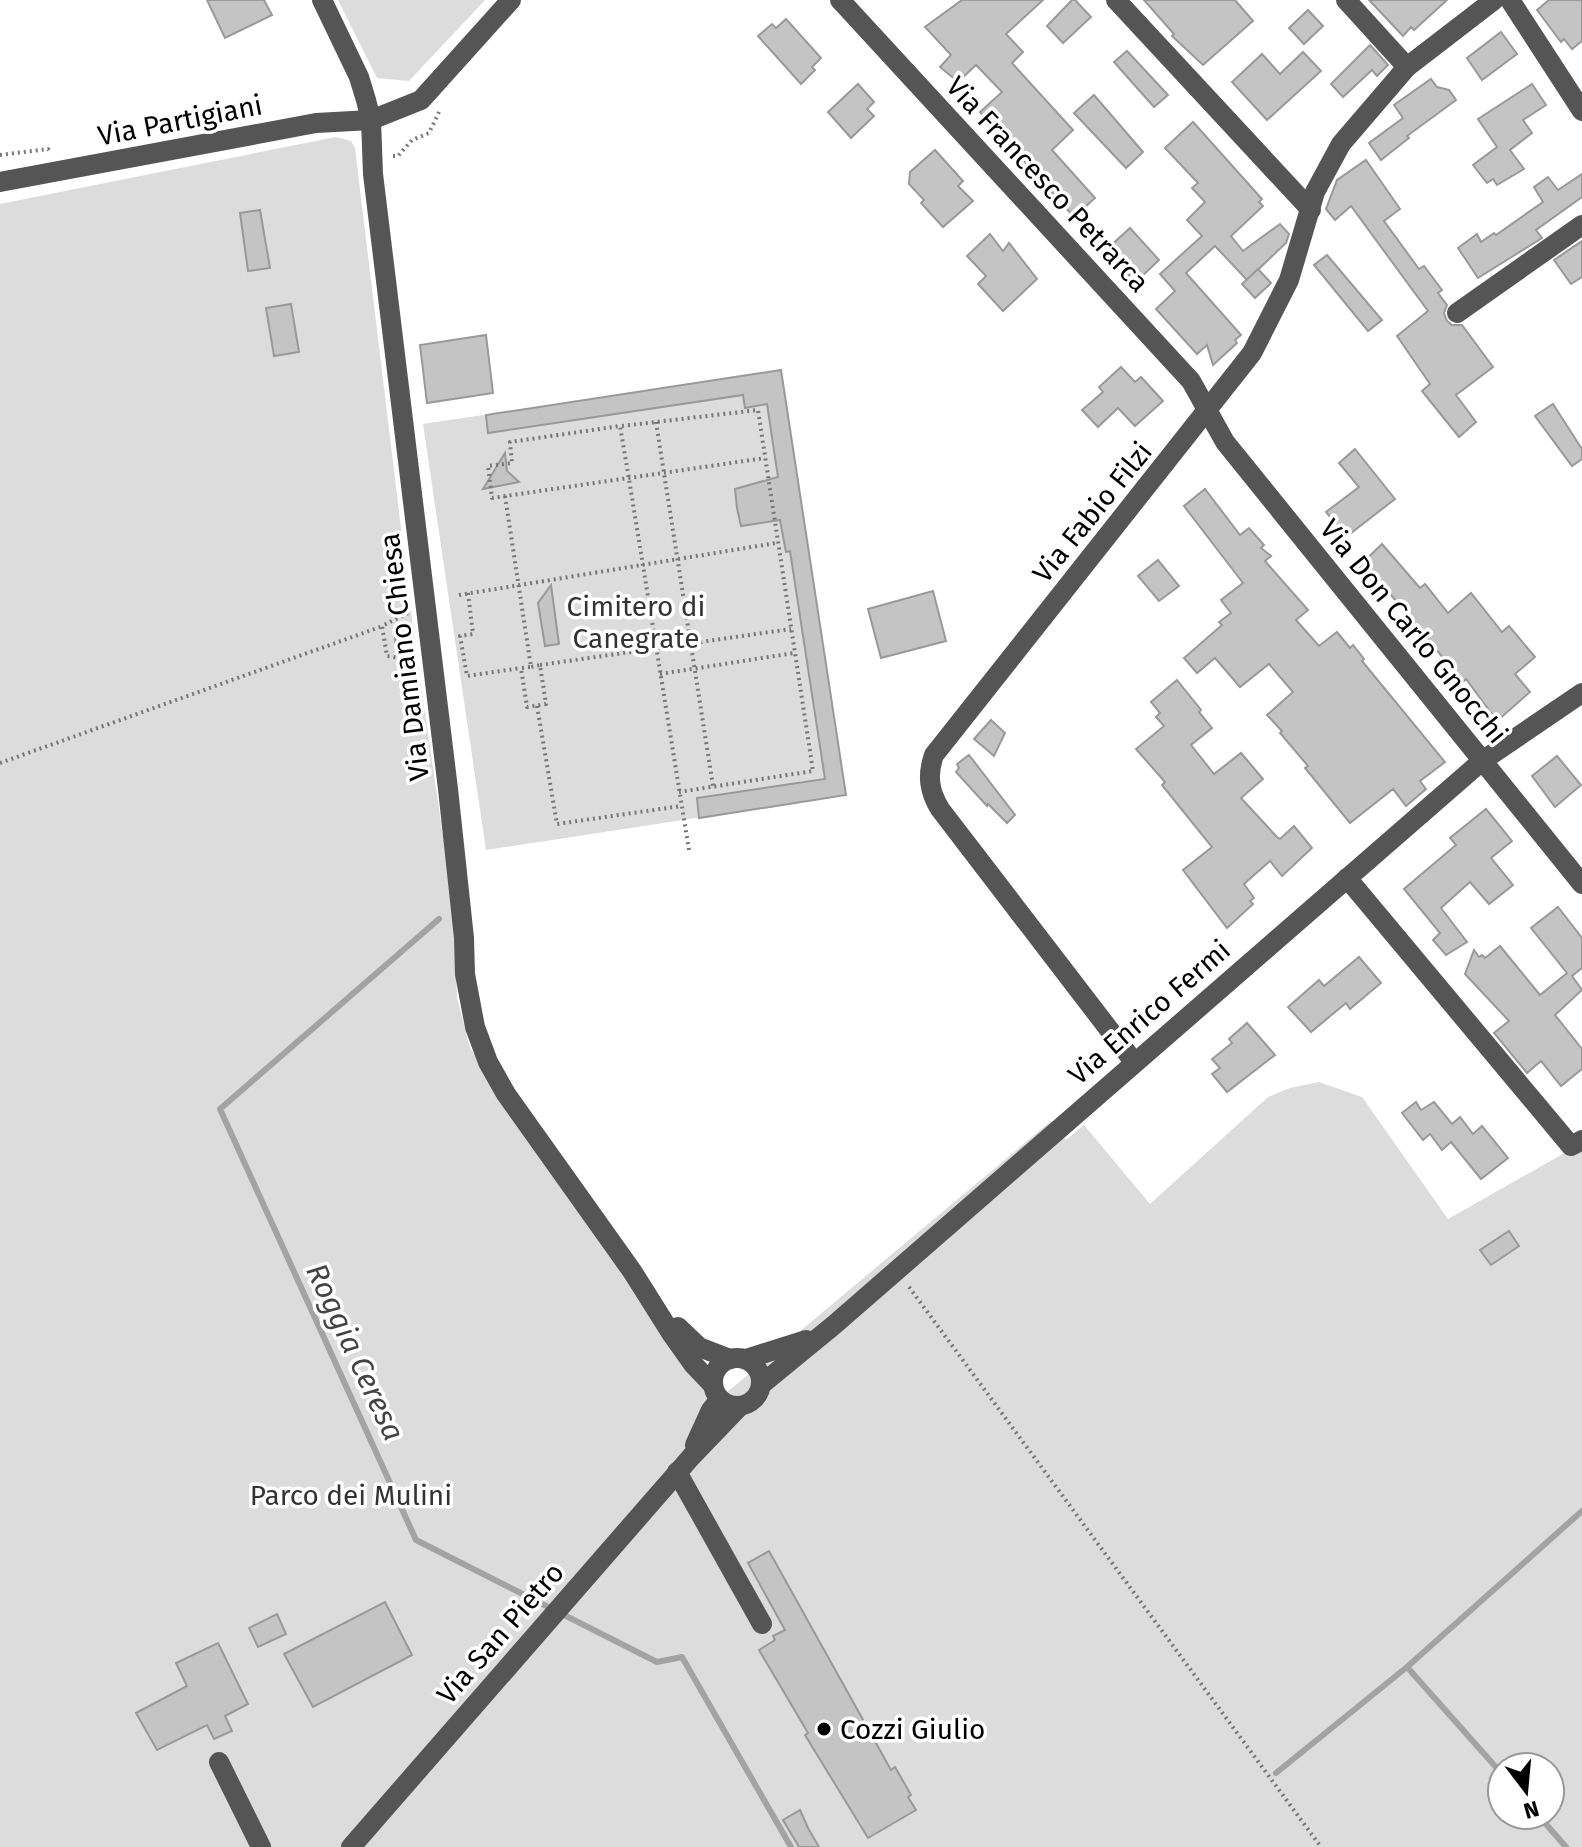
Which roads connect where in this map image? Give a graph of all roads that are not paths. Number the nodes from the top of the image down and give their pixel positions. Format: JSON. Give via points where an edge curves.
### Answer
{"nodes":[{"id":1,"x":322,"y":0,"type":"edge"},
{"id":2,"x":511,"y":0,"type":"edge"},
{"id":3,"x":840,"y":0,"type":"edge"},
{"id":4,"x":1116,"y":0,"type":"edge"},
{"id":5,"x":1346,"y":0,"type":"edge"},
{"id":6,"x":1494,"y":0,"type":"edge"},
{"id":7,"x":1510,"y":0,"type":"edge"},
{"id":8,"x":1407,"y":67,"type":"junction"},
{"id":9,"x":1582,"y":111,"type":"edge"},
{"id":10,"x":371,"y":120,"type":"junction"},
{"id":11,"x":0,"y":182,"type":"edge"},
{"id":12,"x":1311,"y":210,"type":"junction"},
{"id":13,"x":1582,"y":225,"type":"edge"},
{"id":14,"x":1457,"y":313,"type":"dead end"},
{"id":15,"x":1208,"y":411,"type":"junction"},
{"id":16,"x":1582,"y":693,"type":"edge"},
{"id":17,"x":1483,"y":760,"type":"junction"},
{"id":18,"x":1347,"y":878,"type":"junction"},
{"id":19,"x":1582,"y":884,"type":"edge"},
{"id":20,"x":1134,"y":1062,"type":"junction"},
{"id":21,"x":1582,"y":1140,"type":"edge"},
{"id":22,"x":632,"y":1271,"type":"junction"},
{"id":23,"x":834,"y":1325,"type":"junction"},
{"id":24,"x":738,"y":1359,"type":"junction"},
{"id":25,"x":762,"y":1384,"type":"junction"},
{"id":26,"x":724,"y":1397,"type":"junction"},
{"id":27,"x":684,"y":1464,"type":"junction"},
{"id":28,"x":762,"y":1624,"type":"dead end"},
{"id":29,"x":219,"y":1762,"type":"dead end"},
{"id":30,"x":261,"y":1847,"type":"edge"},
{"id":31,"x":351,"y":1847,"type":"edge"}],
"edges":[{"from":1,"to":10,"type":"street","name":"Via Damiano Chiesa","via":[[359,77]]},
{"from":2,"to":10,"type":"street","name":"Via Partigiani","via":[[421,100]]},
{"from":3,"to":15,"type":"street","name":"Via Francesco Petrarca","via":[[1191,381]]},
{"from":4,"to":12,"type":"street"},
{"from":5,"to":8,"type":"street"},
{"from":6,"to":8,"type":"street","name":"Via Fabio Filzi"},
{"from":7,"to":9,"type":"street"},
{"from":8,"to":12,"type":"street","name":"Via Fabio Filzi","via":[[1341,144]]},
{"from":10,"to":11,"type":"street","name":"Via Partigiani","via":[[316,123]]},
{"from":10,"to":22,"type":"street","name":"Via Damiano Chiesa","via":[[421,610],[475,1027],[506,1094]]},
{"from":12,"to":15,"type":"street","name":"Via Fabio Filzi","via":[[1289,280],[1266,329]]},
{"from":13,"to":14,"type":"street"},
{"from":15,"to":17,"type":"street","name":"Via Don Carlo Gnocchi","via":[[1225,442]]},
{"from":15,"to":20,"type":"street","name":"Via Fabio Filzi","via":[[934,755],[929,777],[940,809]]},
{"from":16,"to":17,"type":"street","name":"Via Enrico Fermi"},
{"from":17,"to":18,"type":"street","name":"Via Enrico Fermi"},
{"from":17,"to":19,"type":"street","name":"Via Don Carlo Gnocchi"},
{"from":18,"to":20,"type":"street","name":"Via Enrico Fermi"},
{"from":18,"to":21,"type":"street","via":[[1571,1146]]},
{"from":20,"to":23,"type":"street","name":"Via Enrico Fermi"},
{"from":22,"to":24,"type":"street","name":"Via Damiano Chiesa","via":[[686,1337],[699,1347]]},
{"from":22,"to":26,"type":"street","name":"Via Damiano Chiesa","via":[[693,1364]]},
{"from":23,"to":24,"type":"street","via":[[803,1343]]},
{"from":23,"to":25,"type":"street","name":"Via Enrico Fermi"},
{"from":24,"to":25,"type":"street","via":[[758,1369]]},
{"from":24,"to":26,"type":"street","via":[[717,1369]]},
{"from":25,"to":26,"type":"street","via":[[752,1402]]},
{"from":26,"to":27,"type":"street","name":"Via San Pietro","via":[[711,1410]]},
{"from":27,"to":28,"type":"street"},
{"from":27,"to":31,"type":"street","name":"Via San Pietro"},
{"from":29,"to":30,"type":"street"}]}
